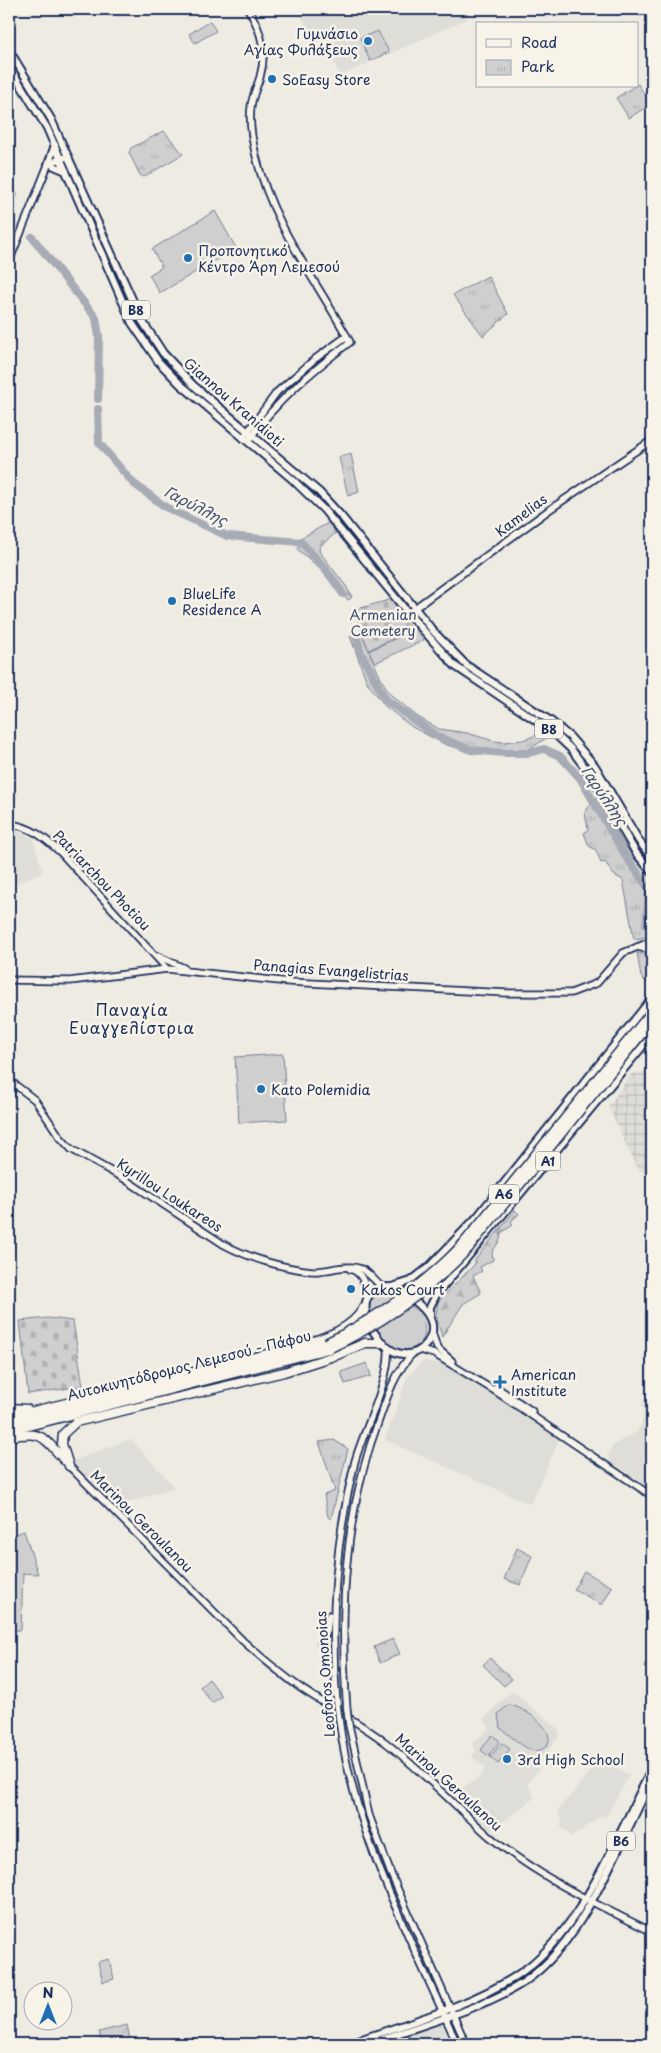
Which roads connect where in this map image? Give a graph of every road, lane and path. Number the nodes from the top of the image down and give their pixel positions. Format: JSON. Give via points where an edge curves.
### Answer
{"nodes":[{"id":1,"x":248,"y":9,"type":"edge"},
{"id":2,"x":9,"y":50,"type":"edge"},
{"id":3,"x":9,"y":66,"type":"edge"},
{"id":4,"x":55,"y":144,"type":"junction"},
{"id":5,"x":69,"y":157,"type":"junction"},
{"id":6,"x":62,"y":160,"type":"junction"},
{"id":7,"x":49,"y":167,"type":"junction"},
{"id":8,"x":68,"y":171,"type":"junction"},
{"id":9,"x":9,"y":262,"type":"edge"},
{"id":10,"x":347,"y":336,"type":"junction"},
{"id":11,"x":250,"y":433,"type":"junction"},
{"id":12,"x":245,"y":440,"type":"junction"},
{"id":13,"x":652,"y":440,"type":"edge"},
{"id":14,"x":415,"y":608,"type":"junction"},
{"id":15,"x":408,"y":613,"type":"junction"},
{"id":16,"x":9,"y":824,"type":"edge"},
{"id":17,"x":652,"y":858,"type":"edge"},
{"id":18,"x":652,"y":872,"type":"edge"},
{"id":19,"x":652,"y":941,"type":"edge"},
{"id":20,"x":635,"y":946,"type":"junction"},
{"id":21,"x":652,"y":950,"type":"edge"},
{"id":22,"x":154,"y":954,"type":"junction"},
{"id":23,"x":184,"y":968,"type":"junction"},
{"id":24,"x":167,"y":970,"type":"junction"},
{"id":25,"x":150,"y":971,"type":"junction"},
{"id":26,"x":214,"y":973,"type":"junction"},
{"id":27,"x":9,"y":980,"type":"edge"},
{"id":28,"x":652,"y":998,"type":"edge"},
{"id":29,"x":652,"y":1011,"type":"edge"},
{"id":30,"x":652,"y":1021,"type":"edge"},
{"id":31,"x":652,"y":1035,"type":"edge"},
{"id":32,"x":12,"y":1082,"type":"edge"},
{"id":33,"x":9,"y":1097,"type":"edge"},
{"id":34,"x":348,"y":1268,"type":"junction"},
{"id":35,"x":382,"y":1287,"type":"junction"},
{"id":36,"x":392,"y":1287,"type":"junction"},
{"id":37,"x":367,"y":1297,"type":"junction"},
{"id":38,"x":364,"y":1307,"type":"junction"},
{"id":39,"x":430,"y":1317,"type":"junction"},
{"id":40,"x":432,"y":1332,"type":"junction"},
{"id":41,"x":327,"y":1346,"type":"junction"},
{"id":42,"x":386,"y":1346,"type":"junction"},
{"id":43,"x":420,"y":1350,"type":"junction"},
{"id":44,"x":412,"y":1353,"type":"junction"},
{"id":45,"x":46,"y":1407,"type":"junction"},
{"id":46,"x":9,"y":1408,"type":"edge"},
{"id":47,"x":100,"y":1416,"type":"junction"},
{"id":48,"x":9,"y":1417,"type":"edge"},
{"id":49,"x":538,"y":1418,"type":"junction"},
{"id":50,"x":9,"y":1423,"type":"edge"},
{"id":51,"x":9,"y":1431,"type":"edge"},
{"id":52,"x":9,"y":1437,"type":"edge"},
{"id":53,"x":69,"y":1466,"type":"junction"},
{"id":54,"x":652,"y":1496,"type":"edge"},
{"id":55,"x":333,"y":1599,"type":"junction"},
{"id":56,"x":321,"y":1643,"type":"dead end"},
{"id":57,"x":652,"y":1769,"type":"edge"},
{"id":58,"x":652,"y":1780,"type":"edge"},
{"id":59,"x":588,"y":1900,"type":"junction"},
{"id":60,"x":652,"y":1932,"type":"edge"},
{"id":61,"x":451,"y":2010,"type":"junction"},
{"id":62,"x":444,"y":2013,"type":"junction"},
{"id":63,"x":348,"y":2044,"type":"edge"},
{"id":64,"x":368,"y":2044,"type":"edge"},
{"id":65,"x":457,"y":2044,"type":"edge"},
{"id":66,"x":466,"y":2044,"type":"edge"}],
"edges":[{"from":1,"to":10,"type":"main road","via":[[261,31],[263,46],[262,66],[250,118],[254,146],[272,207]]},
{"from":2,"to":5,"type":"main road","number":"B8","via":[[43,104]]},
{"from":3,"to":4,"type":"main road","number":"B8"},
{"from":4,"to":6,"type":"main road","number":"B8"},
{"from":4,"to":7,"type":"main road"},
{"from":5,"to":6,"type":"main road"},
{"from":5,"to":11,"type":"main road","name":"Giannou Kranidioti","number":"B8","via":[[149,334],[180,373]]},
{"from":6,"to":7,"type":"main road"},
{"from":6,"to":8,"type":"main road","name":"Giannou Kranidioti","number":"B8"},
{"from":7,"to":8,"type":"main road"},
{"from":7,"to":9,"type":"main road"},
{"from":8,"to":12,"type":"main road","name":"Giannou Kranidioti","number":"B8","via":[[132,323],[158,361],[180,384]]},
{"from":10,"to":11,"type":"main road","via":[[283,386]]},
{"from":10,"to":11,"type":"main road","via":[[350,342],[301,381]]},
{"from":11,"to":12,"type":"main road"},
{"from":11,"to":14,"type":"main road","name":"Giannou Kranidioti","number":"B8","via":[[319,492]]},
{"from":12,"to":15,"type":"main road","name":"Giannou Kranidioti","number":"B8","via":[[324,510]]},
{"from":13,"to":14,"type":"main road","name":"Kamelias","via":[[548,510]]},
{"from":14,"to":15,"type":"main road","name":"Kamelias"},
{"from":14,"to":17,"type":"main road","number":"B8","via":[[466,665],[552,722],[581,749],[599,772]]},
{"from":15,"to":18,"type":"main road","number":"B8","via":[[461,672],[553,732],[572,749],[636,853]]},
{"from":16,"to":22,"type":"main road","name":"Patriarchou Photiou","via":[[26,827],[56,848]]},
{"from":19,"to":20,"type":"main road","name":"Panagias Evangelistrias"},
{"from":20,"to":21,"type":"main road"},
{"from":20,"to":26,"type":"main road","name":"Panagias Evangelistrias","via":[[623,953],[597,983],[571,993],[289,982]]},
{"from":22,"to":23,"type":"main road"},
{"from":22,"to":24,"type":"main road","name":"Patriarchou Photiou"},
{"from":22,"to":25,"type":"main road","via":[[155,964]]},
{"from":23,"to":24,"type":"main road"},
{"from":23,"to":26,"type":"main road"},
{"from":24,"to":25,"type":"main road","name":"Panagias Evangelistrias"},
{"from":24,"to":26,"type":"main road","name":"Panagias Evangelistrias"},
{"from":25,"to":27,"type":"main road","name":"Panagias Evangelistrias","via":[[70,980]]},
{"from":28,"to":36,"type":"main road","number":"A1","via":[[477,1217],[429,1267],[411,1281]]},
{"from":29,"to":41,"type":"highway","name":"Αυτοκινητόδρομος Λεμεσού - Πάφου","number":"A6","bridge":true,"via":[[438,1271],[391,1307]]},
{"from":30,"to":41,"type":"highway","name":"Αυτοκινητόδρομος Λεμεσού - Πάφου","number":"A6","bridge":true,"via":[[443,1276],[395,1314],[363,1333]]},
{"from":31,"to":39,"type":"main road","number":"A1","via":[[436,1295],[430,1307]]},
{"from":32,"to":33,"type":"main road"},
{"from":32,"to":34,"type":"main road","name":"Kyrillou Loukareos","via":[[35,1100],[71,1149],[223,1244],[248,1255],[312,1271]]},
{"from":34,"to":35,"type":"main road","name":"Kyrillou Loukareos","via":[[362,1269]]},
{"from":34,"to":37,"type":"main road","via":[[360,1274]]},
{"from":35,"to":36,"type":"main road","number":"A1"},
{"from":35,"to":37,"type":"main road"},
{"from":36,"to":39,"type":"main road","via":[[423,1308]]},
{"from":37,"to":38,"type":"main road"},
{"from":38,"to":42,"type":"main road"},
{"from":38,"to":45,"type":"highway","via":[[354,1322],[292,1348]]},
{"from":39,"to":40,"type":"main road","number":"A1"},
{"from":40,"to":43,"type":"main road"},
{"from":40,"to":49,"type":"main road","via":[[436,1345],[445,1356]]},
{"from":41,"to":50,"type":"highway","name":"Αυτοκινητόδρομος Λεμεσού - Πάφου","number":"A6"},
{"from":41,"to":51,"type":"highway","name":"Αυτοκινητόδρομος Λεμεσού - Πάφου","number":"A6"},
{"from":42,"to":44,"type":"main road","via":[[403,1354]]},
{"from":42,"to":47,"type":"highway","via":[[365,1343],[284,1372]]},
{"from":42,"to":55,"type":"main road","name":"Leoforos Omonoias","via":[[388,1368],[356,1459],[346,1501]]},
{"from":43,"to":44,"type":"main road"},
{"from":43,"to":49,"type":"main road","via":[[434,1354]]},
{"from":44,"to":61,"type":"main road","name":"Leoforos Omonoias","bridge":true,"via":[[403,1364],[380,1415],[354,1513],[343,1596],[347,1710],[369,1815],[391,1874]]},
{"from":45,"to":46,"type":"highway"},
{"from":45,"to":48,"type":"highway"},
{"from":47,"to":51,"type":"highway"},
{"from":47,"to":53,"type":"highway","via":[[76,1422],[63,1434],[62,1444]]},
{"from":49,"to":54,"type":"main road"},
{"from":52,"to":53,"type":"highway","via":[[36,1434],[45,1437]]},
{"from":53,"to":59,"type":"main road","name":"Marinou Geroulanou","via":[[268,1663],[410,1762],[489,1836]]},
{"from":55,"to":56,"type":"main road","via":[[327,1631]]},
{"from":55,"to":62,"type":"main road","name":"Leoforos Omonoias","bridge":true,"via":[[332,1642],[337,1704],[350,1779],[367,1838],[387,1889]]},
{"from":57,"to":59,"type":"main road","number":"B6"},
{"from":58,"to":59,"type":"main road","number":"B6"},
{"from":59,"to":60,"type":"main road","name":"Marinou Geroulanou"},
{"from":59,"to":61,"type":"main road","number":"B6","via":[[571,1937],[536,1973],[502,1994]]},
{"from":61,"to":62,"type":"main road","number":"B6"},
{"from":61,"to":66,"type":"main road","name":"Leoforos Omonoias"},
{"from":62,"to":63,"type":"main road","number":"B6"},
{"from":62,"to":64,"type":"main road","number":"B6"},
{"from":62,"to":65,"type":"main road","name":"Leoforos Omonoias"}]}
